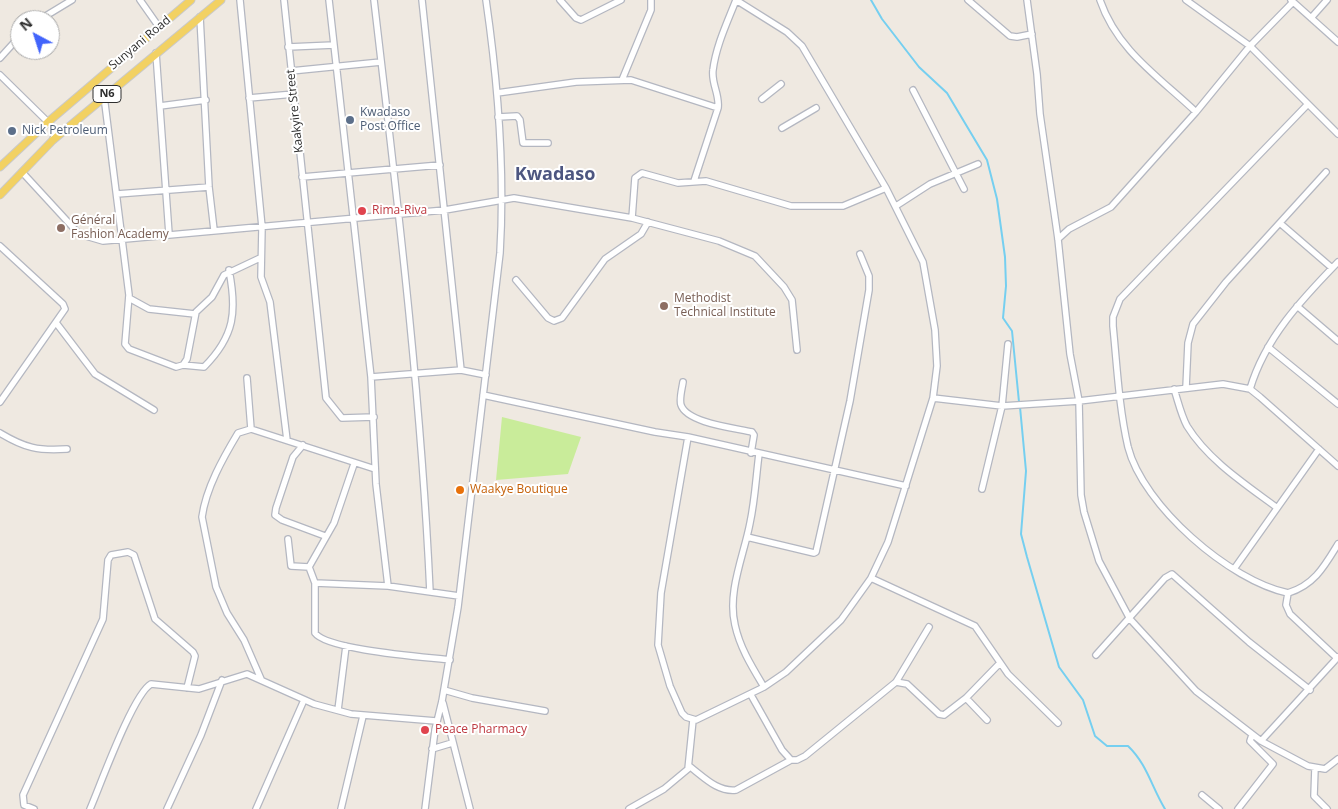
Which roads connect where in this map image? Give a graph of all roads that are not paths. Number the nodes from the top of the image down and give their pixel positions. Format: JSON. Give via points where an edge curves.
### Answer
{"nodes":[{"id":1,"x":72,"y":0,"type":"edge"},
{"id":2,"x":140,"y":0,"type":"edge"},
{"id":3,"x":191,"y":0,"type":"edge"},
{"id":4,"x":221,"y":0,"type":"edge"},
{"id":5,"x":240,"y":0,"type":"edge"},
{"id":6,"x":284,"y":0,"type":"edge"},
{"id":7,"x":329,"y":0,"type":"edge"},
{"id":8,"x":374,"y":0,"type":"edge"},
{"id":9,"x":422,"y":0,"type":"edge"},
{"id":10,"x":486,"y":0,"type":"edge"},
{"id":11,"x":560,"y":0,"type":"edge"},
{"id":12,"x":621,"y":0,"type":"edge"},
{"id":13,"x":652,"y":0,"type":"edge"},
{"id":14,"x":968,"y":0,"type":"edge"},
{"id":15,"x":1027,"y":0,"type":"edge"},
{"id":16,"x":1100,"y":0,"type":"edge"},
{"id":17,"x":1186,"y":0,"type":"edge"},
{"id":18,"x":1327,"y":0,"type":"edge"},
{"id":19,"x":1292,"y":1,"type":"edge"},
{"id":20,"x":56,"y":10,"type":"edge"},
{"id":21,"x":200,"y":17,"type":"junction"},
{"id":22,"x":1311,"y":18,"type":"junction"},
{"id":23,"x":159,"y":27,"type":"junction"},
{"id":24,"x":1032,"y":34,"type":"junction"},
{"id":25,"x":1338,"y":42,"type":"edge"},
{"id":26,"x":334,"y":45,"type":"junction"},
{"id":27,"x":1250,"y":46,"type":"junction"},
{"id":28,"x":10,"y":47,"type":"edge"},
{"id":29,"x":288,"y":47,"type":"junction"},
{"id":30,"x":156,"y":53,"type":"junction"},
{"id":31,"x":0,"y":58,"type":"edge"},
{"id":32,"x":381,"y":62,"type":"junction"},
{"id":33,"x":337,"y":67,"type":"junction"},
{"id":34,"x":291,"y":71,"type":"junction"},
{"id":35,"x":0,"y":75,"type":"edge"},
{"id":36,"x":622,"y":80,"type":"junction"},
{"id":37,"x":781,"y":84,"type":"dead end"},
{"id":38,"x":913,"y":90,"type":"dead end"},
{"id":39,"x":497,"y":93,"type":"junction"},
{"id":40,"x":294,"y":94,"type":"junction"},
{"id":41,"x":104,"y":96,"type":"junction"},
{"id":42,"x":249,"y":98,"type":"junction"},
{"id":43,"x":206,"y":100,"type":"junction"},
{"id":44,"x":762,"y":100,"type":"dead end"},
{"id":45,"x":1308,"y":104,"type":"junction"},
{"id":46,"x":160,"y":106,"type":"junction"},
{"id":47,"x":718,"y":108,"type":"junction"},
{"id":48,"x":816,"y":108,"type":"dead end"},
{"id":49,"x":1196,"y":112,"type":"junction"},
{"id":50,"x":498,"y":117,"type":"junction"},
{"id":51,"x":48,"y":122,"type":"junction"},
{"id":52,"x":782,"y":128,"type":"dead end"},
{"id":53,"x":1338,"y":134,"type":"edge"},
{"id":54,"x":53,"y":140,"type":"junction"},
{"id":55,"x":548,"y":143,"type":"dead end"},
{"id":56,"x":440,"y":164,"type":"junction"},
{"id":57,"x":978,"y":164,"type":"dead end"},
{"id":58,"x":0,"y":166,"type":"edge"},
{"id":59,"x":393,"y":169,"type":"junction"},
{"id":60,"x":22,"y":172,"type":"junction"},
{"id":61,"x":349,"y":172,"type":"junction"},
{"id":62,"x":957,"y":172,"type":"junction"},
{"id":63,"x":1326,"y":172,"type":"dead end"},
{"id":64,"x":302,"y":177,"type":"junction"},
{"id":65,"x":694,"y":181,"type":"junction"},
{"id":66,"x":210,"y":187,"type":"junction"},
{"id":67,"x":886,"y":188,"type":"junction"},
{"id":68,"x":964,"y":189,"type":"dead end"},
{"id":69,"x":166,"y":192,"type":"junction"},
{"id":70,"x":117,"y":194,"type":"junction"},
{"id":71,"x":0,"y":195,"type":"edge"},
{"id":72,"x":503,"y":202,"type":"junction"},
{"id":73,"x":896,"y":206,"type":"junction"},
{"id":74,"x":445,"y":210,"type":"junction"},
{"id":75,"x":399,"y":214,"type":"junction"},
{"id":76,"x":355,"y":217,"type":"junction"},
{"id":77,"x":632,"y":218,"type":"junction"},
{"id":78,"x":307,"y":222,"type":"junction"},
{"id":79,"x":648,"y":222,"type":"junction"},
{"id":80,"x":1281,"y":224,"type":"junction"},
{"id":81,"x":262,"y":227,"type":"junction"},
{"id":82,"x":214,"y":230,"type":"junction"},
{"id":83,"x":169,"y":234,"type":"junction"},
{"id":84,"x":123,"y":239,"type":"junction"},
{"id":85,"x":1058,"y":239,"type":"junction"},
{"id":86,"x":0,"y":246,"type":"edge"},
{"id":87,"x":860,"y":254,"type":"dead end"},
{"id":88,"x":260,"y":258,"type":"junction"},
{"id":89,"x":1338,"y":262,"type":"edge"},
{"id":90,"x":1332,"y":268,"type":"junction"},
{"id":91,"x":229,"y":270,"type":"junction"},
{"id":92,"x":516,"y":280,"type":"dead end"},
{"id":93,"x":129,"y":298,"type":"junction"},
{"id":94,"x":1297,"y":306,"type":"junction"},
{"id":95,"x":195,"y":314,"type":"junction"},
{"id":96,"x":57,"y":324,"type":"junction"},
{"id":97,"x":1338,"y":341,"type":"edge"},
{"id":98,"x":1008,"y":344,"type":"dead end"},
{"id":99,"x":1268,"y":347,"type":"junction"},
{"id":100,"x":797,"y":350,"type":"dead end"},
{"id":101,"x":183,"y":365,"type":"junction"},
{"id":102,"x":461,"y":370,"type":"junction"},
{"id":103,"x":415,"y":373,"type":"junction"},
{"id":104,"x":486,"y":375,"type":"junction"},
{"id":105,"x":371,"y":377,"type":"junction"},
{"id":106,"x":247,"y":378,"type":"dead end"},
{"id":107,"x":683,"y":382,"type":"dead end"},
{"id":108,"x":1186,"y":388,"type":"junction"},
{"id":109,"x":1174,"y":389,"type":"junction"},
{"id":110,"x":1250,"y":389,"type":"junction"},
{"id":111,"x":483,"y":395,"type":"junction"},
{"id":112,"x":1120,"y":397,"type":"junction"},
{"id":113,"x":933,"y":398,"type":"junction"},
{"id":114,"x":1079,"y":401,"type":"junction"},
{"id":115,"x":0,"y":402,"type":"edge"},
{"id":116,"x":1338,"y":404,"type":"edge"},
{"id":117,"x":1002,"y":406,"type":"junction"},
{"id":118,"x":154,"y":410,"type":"dead end"},
{"id":119,"x":374,"y":417,"type":"junction"},
{"id":120,"x":251,"y":429,"type":"junction"},
{"id":121,"x":0,"y":433,"type":"edge"},
{"id":122,"x":688,"y":437,"type":"junction"},
{"id":123,"x":287,"y":440,"type":"junction"},
{"id":124,"x":303,"y":446,"type":"junction"},
{"id":125,"x":67,"y":449,"type":"dead end"},
{"id":126,"x":1319,"y":449,"type":"junction"},
{"id":127,"x":751,"y":453,"type":"junction"},
{"id":128,"x":759,"y":454,"type":"junction"},
{"id":129,"x":354,"y":464,"type":"junction"},
{"id":130,"x":1338,"y":466,"type":"edge"},
{"id":131,"x":375,"y":469,"type":"junction"},
{"id":132,"x":834,"y":470,"type":"junction"},
{"id":133,"x":906,"y":486,"type":"junction"},
{"id":134,"x":982,"y":489,"type":"dead end"},
{"id":135,"x":1276,"y":508,"type":"junction"},
{"id":136,"x":325,"y":536,"type":"junction"},
{"id":137,"x":747,"y":537,"type":"junction"},
{"id":138,"x":288,"y":539,"type":"dead end"},
{"id":139,"x":1338,"y":544,"type":"edge"},
{"id":140,"x":309,"y":567,"type":"junction"},
{"id":141,"x":1234,"y":569,"type":"junction"},
{"id":142,"x":871,"y":578,"type":"junction"},
{"id":143,"x":315,"y":583,"type":"junction"},
{"id":144,"x":388,"y":586,"type":"junction"},
{"id":145,"x":430,"y":592,"type":"junction"},
{"id":146,"x":1288,"y":593,"type":"junction"},
{"id":147,"x":459,"y":596,"type":"junction"},
{"id":148,"x":1130,"y":619,"type":"junction"},
{"id":149,"x":929,"y":628,"type":"dead end"},
{"id":150,"x":346,"y":646,"type":"junction"},
{"id":151,"x":1096,"y":655,"type":"dead end"},
{"id":152,"x":1338,"y":657,"type":"edge"},
{"id":153,"x":450,"y":660,"type":"junction"},
{"id":154,"x":1000,"y":663,"type":"junction"},
{"id":155,"x":260,"y":679,"type":"junction"},
{"id":156,"x":222,"y":680,"type":"junction"},
{"id":157,"x":896,"y":682,"type":"junction"},
{"id":158,"x":764,"y":687,"type":"junction"},
{"id":159,"x":188,"y":688,"type":"junction"},
{"id":160,"x":444,"y":690,"type":"junction"},
{"id":161,"x":1310,"y":690,"type":"junction"},
{"id":162,"x":751,"y":695,"type":"junction"},
{"id":163,"x":966,"y":698,"type":"junction"},
{"id":164,"x":304,"y":700,"type":"junction"},
{"id":165,"x":442,"y":701,"type":"junction"},
{"id":166,"x":338,"y":710,"type":"junction"},
{"id":167,"x":545,"y":712,"type":"dead end"},
{"id":168,"x":363,"y":716,"type":"junction"},
{"id":169,"x":693,"y":720,"type":"junction"},
{"id":170,"x":987,"y":720,"type":"dead end"},
{"id":171,"x":436,"y":721,"type":"junction"},
{"id":172,"x":1058,"y":723,"type":"dead end"},
{"id":173,"x":1252,"y":735,"type":"junction"},
{"id":174,"x":1261,"y":741,"type":"junction"},
{"id":175,"x":452,"y":743,"type":"junction"},
{"id":176,"x":432,"y":749,"type":"junction"},
{"id":177,"x":1338,"y":759,"type":"edge"},
{"id":178,"x":791,"y":760,"type":"junction"},
{"id":179,"x":689,"y":766,"type":"junction"},
{"id":180,"x":1315,"y":768,"type":"junction"},
{"id":181,"x":1202,"y":795,"type":"dead end"},
{"id":182,"x":22,"y":807,"type":"edge"},
{"id":183,"x":34,"y":809,"type":"edge"},
{"id":184,"x":90,"y":809,"type":"edge"},
{"id":185,"x":167,"y":809,"type":"edge"},
{"id":186,"x":256,"y":809,"type":"edge"},
{"id":187,"x":341,"y":809,"type":"edge"},
{"id":188,"x":425,"y":809,"type":"edge"},
{"id":189,"x":470,"y":809,"type":"edge"},
{"id":190,"x":629,"y":809,"type":"edge"},
{"id":191,"x":1219,"y":809,"type":"edge"},
{"id":192,"x":1238,"y":809,"type":"edge"},
{"id":193,"x":1327,"y":809,"type":"edge"}],
"edges":[{"from":1,"to":20,"type":"street"},
{"from":2,"to":23,"type":"street"},
{"from":3,"to":23,"type":"main road","name":"Sunyani Road","number":"N6"},
{"from":4,"to":21,"type":"main road","number":"N6"},
{"from":5,"to":42,"type":"street"},
{"from":6,"to":29,"type":"street","name":"Kaakyire Street"},
{"from":7,"to":26,"type":"street"},
{"from":8,"to":32,"type":"street"},
{"from":9,"to":56,"type":"street"},
{"from":10,"to":39,"type":"street"},
{"from":11,"to":12,"type":"street","via":[[581,20]]},
{"from":13,"to":36,"type":"street","via":[[651,10]]},
{"from":14,"to":24,"type":"street","via":[[1010,36],[1017,38]]},
{"from":15,"to":24,"type":"street"},
{"from":16,"to":49,"type":"street","via":[[1121,41],[1138,62]]},
{"from":17,"to":27,"type":"street"},
{"from":18,"to":22,"type":"street"},
{"from":19,"to":22,"type":"street"},
{"from":19,"to":27,"type":"street"},
{"from":21,"to":30,"type":"main road","number":"N6"},
{"from":21,"to":43,"type":"street"},
{"from":22,"to":25,"type":"street"},
{"from":23,"to":51,"type":"main road","name":"Sunyani Road","number":"N6"},
{"from":24,"to":85,"type":"street"},
{"from":26,"to":29,"type":"street"},
{"from":26,"to":33,"type":"street"},
{"from":27,"to":45,"type":"street"},
{"from":27,"to":49,"type":"street"},
{"from":28,"to":31,"type":"street"},
{"from":29,"to":34,"type":"street","name":"Kaakyire Street"},
{"from":30,"to":41,"type":"main road","number":"N6"},
{"from":30,"to":46,"type":"street"},
{"from":32,"to":33,"type":"street"},
{"from":32,"to":59,"type":"street"},
{"from":33,"to":34,"type":"street"},
{"from":33,"to":61,"type":"street"},
{"from":34,"to":40,"type":"street","name":"Kaakyire Street"},
{"from":35,"to":51,"type":"street"},
{"from":36,"to":39,"type":"street","via":[[576,82]]},
{"from":36,"to":47,"type":"street","via":[[640,82]]},
{"from":37,"to":44,"type":"street"},
{"from":38,"to":62,"type":"street"},
{"from":39,"to":50,"type":"street"},
{"from":40,"to":42,"type":"street"},
{"from":40,"to":64,"type":"street","name":"Kaakyire Street"},
{"from":41,"to":54,"type":"main road","number":"N6"},
{"from":41,"to":70,"type":"street"},
{"from":42,"to":81,"type":"street"},
{"from":43,"to":46,"type":"street"},
{"from":43,"to":66,"type":"street"},
{"from":45,"to":53,"type":"street"},
{"from":45,"to":112,"type":"street","via":[[1120,299],[1113,317]]},
{"from":46,"to":69,"type":"street"},
{"from":47,"to":65,"type":"street"},
{"from":47,"to":67,"type":"street","via":[[719,96],[712,73],[736,0],[787,32],[802,46]]},
{"from":48,"to":52,"type":"street"},
{"from":49,"to":85,"type":"street","via":[[1111,207],[1069,228]]},
{"from":50,"to":55,"type":"street","via":[[517,116],[522,143]]},
{"from":50,"to":72,"type":"street"},
{"from":51,"to":54,"type":"street","via":[[55,131]]},
{"from":51,"to":58,"type":"main road","name":"Sunyani Road","number":"N6"},
{"from":54,"to":60,"type":"main road","number":"N6"},
{"from":56,"to":59,"type":"street"},
{"from":56,"to":74,"type":"street"},
{"from":57,"to":62,"type":"street"},
{"from":59,"to":61,"type":"street"},
{"from":59,"to":75,"type":"street"},
{"from":60,"to":71,"type":"main road","number":"N6"},
{"from":60,"to":84,"type":"street","via":[[79,234],[102,241]]},
{"from":61,"to":64,"type":"street"},
{"from":61,"to":76,"type":"street"},
{"from":62,"to":68,"type":"street"},
{"from":62,"to":73,"type":"street","via":[[926,186]]},
{"from":63,"to":80,"type":"street"},
{"from":64,"to":78,"type":"street","name":"Kaakyire Street"},
{"from":65,"to":67,"type":"street","via":[[706,180],[791,206],[843,206]]},
{"from":65,"to":77,"type":"street","via":[[678,183],[639,173],[635,178]]},
{"from":66,"to":69,"type":"street"},
{"from":66,"to":82,"type":"street"},
{"from":67,"to":73,"type":"street"},
{"from":69,"to":70,"type":"street"},
{"from":69,"to":83,"type":"street"},
{"from":70,"to":84,"type":"street"},
{"from":72,"to":74,"type":"street"},
{"from":72,"to":77,"type":"street","via":[[514,198]]},
{"from":72,"to":104,"type":"street"},
{"from":73,"to":113,"type":"street","via":[[926,274],[935,330],[937,366]]},
{"from":74,"to":75,"type":"street"},
{"from":74,"to":102,"type":"street"},
{"from":75,"to":76,"type":"street"},
{"from":75,"to":103,"type":"street"},
{"from":76,"to":78,"type":"street"},
{"from":76,"to":105,"type":"street"},
{"from":77,"to":79,"type":"street"},
{"from":78,"to":81,"type":"street"},
{"from":78,"to":119,"type":"street","name":"Kaakyire Street","via":[[326,398],[342,418]]},
{"from":79,"to":92,"type":"street","via":[[640,234],[605,259],[562,318],[554,321],[548,318]]},
{"from":79,"to":100,"type":"street","via":[[755,256],[792,300]]},
{"from":80,"to":90,"type":"street"},
{"from":80,"to":108,"type":"street","via":[[1226,282],[1193,324],[1188,342]]},
{"from":81,"to":82,"type":"street"},
{"from":81,"to":88,"type":"street"},
{"from":82,"to":83,"type":"street"},
{"from":83,"to":84,"type":"street"},
{"from":84,"to":93,"type":"street"},
{"from":85,"to":114,"type":"street","via":[[1070,354]]},
{"from":86,"to":96,"type":"street","via":[[63,304],[65,311]]},
{"from":87,"to":132,"type":"street","via":[[869,276],[869,290],[850,401]]},
{"from":88,"to":91,"type":"street"},
{"from":88,"to":123,"type":"street","via":[[261,277],[270,302]]},
{"from":89,"to":90,"type":"street"},
{"from":90,"to":94,"type":"street"},
{"from":91,"to":95,"type":"street","via":[[212,298]]},
{"from":91,"to":101,"type":"street","via":[[235,301],[230,330],[204,367]]},
{"from":93,"to":95,"type":"street","via":[[149,310]]},
{"from":93,"to":101,"type":"street","via":[[125,344],[128,349],[176,367]]},
{"from":94,"to":97,"type":"street"},
{"from":94,"to":99,"type":"street"},
{"from":95,"to":101,"type":"street"},
{"from":96,"to":115,"type":"street"},
{"from":96,"to":118,"type":"street","via":[[95,374]]},
{"from":98,"to":117,"type":"street"},
{"from":99,"to":110,"type":"street"},
{"from":99,"to":116,"type":"street"},
{"from":102,"to":103,"type":"street"},
{"from":102,"to":104,"type":"street"},
{"from":103,"to":105,"type":"street"},
{"from":103,"to":145,"type":"street"},
{"from":104,"to":111,"type":"street"},
{"from":105,"to":119,"type":"street"},
{"from":106,"to":120,"type":"street"},
{"from":107,"to":127,"type":"street","via":[[680,403],[683,409],[694,419],[752,432]]},
{"from":108,"to":109,"type":"street"},
{"from":108,"to":110,"type":"street","via":[[1223,384]]},
{"from":109,"to":112,"type":"street"},
{"from":109,"to":135,"type":"street","via":[[1186,424],[1202,446]]},
{"from":110,"to":126,"type":"street"},
{"from":111,"to":122,"type":"street"},
{"from":111,"to":147,"type":"street"},
{"from":112,"to":114,"type":"street"},
{"from":112,"to":141,"type":"street","via":[[1128,447],[1142,478],[1180,526]]},
{"from":113,"to":117,"type":"street"},
{"from":113,"to":133,"type":"street"},
{"from":114,"to":117,"type":"street"},
{"from":114,"to":148,"type":"street","via":[[1084,512],[1099,561]]},
{"from":117,"to":134,"type":"street"},
{"from":119,"to":131,"type":"street"},
{"from":120,"to":123,"type":"street"},
{"from":120,"to":155,"type":"street","via":[[238,433],[231,444],[206,499],[202,517],[216,587]]},
{"from":121,"to":125,"type":"street","via":[[24,447]]},
{"from":122,"to":127,"type":"street"},
{"from":122,"to":169,"type":"street","via":[[661,593],[658,645],[682,713]]},
{"from":123,"to":124,"type":"street"},
{"from":124,"to":129,"type":"street"},
{"from":124,"to":136,"type":"street","via":[[293,457],[275,514],[282,520]]},
{"from":126,"to":130,"type":"street"},
{"from":126,"to":135,"type":"street"},
{"from":127,"to":128,"type":"street"},
{"from":128,"to":132,"type":"street"},
{"from":128,"to":137,"type":"street"},
{"from":129,"to":131,"type":"street"},
{"from":129,"to":136,"type":"street","via":[[337,517]]},
{"from":131,"to":144,"type":"street"},
{"from":132,"to":133,"type":"street"},
{"from":132,"to":137,"type":"street","via":[[816,552]]},
{"from":133,"to":142,"type":"street","via":[[888,542]]},
{"from":135,"to":141,"type":"street"},
{"from":136,"to":140,"type":"street"},
{"from":137,"to":158,"type":"street","via":[[736,588],[734,624]]},
{"from":138,"to":140,"type":"street","via":[[291,566]]},
{"from":139,"to":146,"type":"street","via":[[1314,580],[1300,590]]},
{"from":140,"to":143,"type":"street"},
{"from":141,"to":146,"type":"street","via":[[1264,586]]},
{"from":142,"to":154,"type":"street","via":[[975,626]]},
{"from":142,"to":158,"type":"street","via":[[829,633],[786,672]]},
{"from":143,"to":144,"type":"street"},
{"from":143,"to":150,"type":"street","via":[[315,633],[322,640]]},
{"from":144,"to":145,"type":"street"},
{"from":145,"to":147,"type":"street"},
{"from":146,"to":152,"type":"street","via":[[1286,605],[1290,614]]},
{"from":147,"to":153,"type":"street"},
{"from":148,"to":151,"type":"street"},
{"from":148,"to":161,"type":"street","via":[[1172,574],[1249,642]]},
{"from":148,"to":173,"type":"street","via":[[1196,691]]},
{"from":149,"to":157,"type":"street"},
{"from":150,"to":153,"type":"street"},
{"from":150,"to":166,"type":"street"},
{"from":152,"to":161,"type":"street"},
{"from":153,"to":160,"type":"street"},
{"from":154,"to":163,"type":"street"},
{"from":154,"to":172,"type":"street"},
{"from":155,"to":156,"type":"street","via":[[244,674]]},
{"from":155,"to":164,"type":"street"},
{"from":156,"to":159,"type":"street","via":[[202,689]]},
{"from":156,"to":185,"type":"street"},
{"from":157,"to":163,"type":"street","via":[[907,684],[941,716]]},
{"from":157,"to":178,"type":"street","via":[[805,756]]},
{"from":158,"to":162,"type":"street"},
{"from":159,"to":182,"type":"street","via":[[195,656],[193,652],[155,619],[134,555],[128,552],[111,555],[105,577],[103,619],[23,795]]},
{"from":159,"to":184,"type":"street","via":[[156,684],[146,687]]},
{"from":160,"to":165,"type":"street"},
{"from":160,"to":167,"type":"street"},
{"from":161,"to":174,"type":"street"},
{"from":162,"to":169,"type":"street","via":[[700,720]]},
{"from":162,"to":178,"type":"street"},
{"from":163,"to":170,"type":"street"},
{"from":164,"to":166,"type":"street"},
{"from":164,"to":186,"type":"street"},
{"from":165,"to":171,"type":"street"},
{"from":165,"to":175,"type":"street"},
{"from":166,"to":168,"type":"street"},
{"from":168,"to":171,"type":"street"},
{"from":168,"to":187,"type":"street"},
{"from":169,"to":179,"type":"street"},
{"from":171,"to":176,"type":"street"},
{"from":173,"to":174,"type":"street"},
{"from":173,"to":192,"type":"street","via":[[1250,741],[1273,764]]},
{"from":174,"to":180,"type":"street"},
{"from":175,"to":176,"type":"street"},
{"from":175,"to":189,"type":"street"},
{"from":176,"to":188,"type":"street"},
{"from":177,"to":180,"type":"street","via":[[1325,769]]},
{"from":178,"to":179,"type":"street","via":[[736,790],[726,791]]},
{"from":179,"to":190,"type":"street","via":[[664,789]]},
{"from":180,"to":193,"type":"street","via":[[1314,796]]},
{"from":181,"to":191,"type":"street"},
{"from":182,"to":183,"type":"street"}]}
